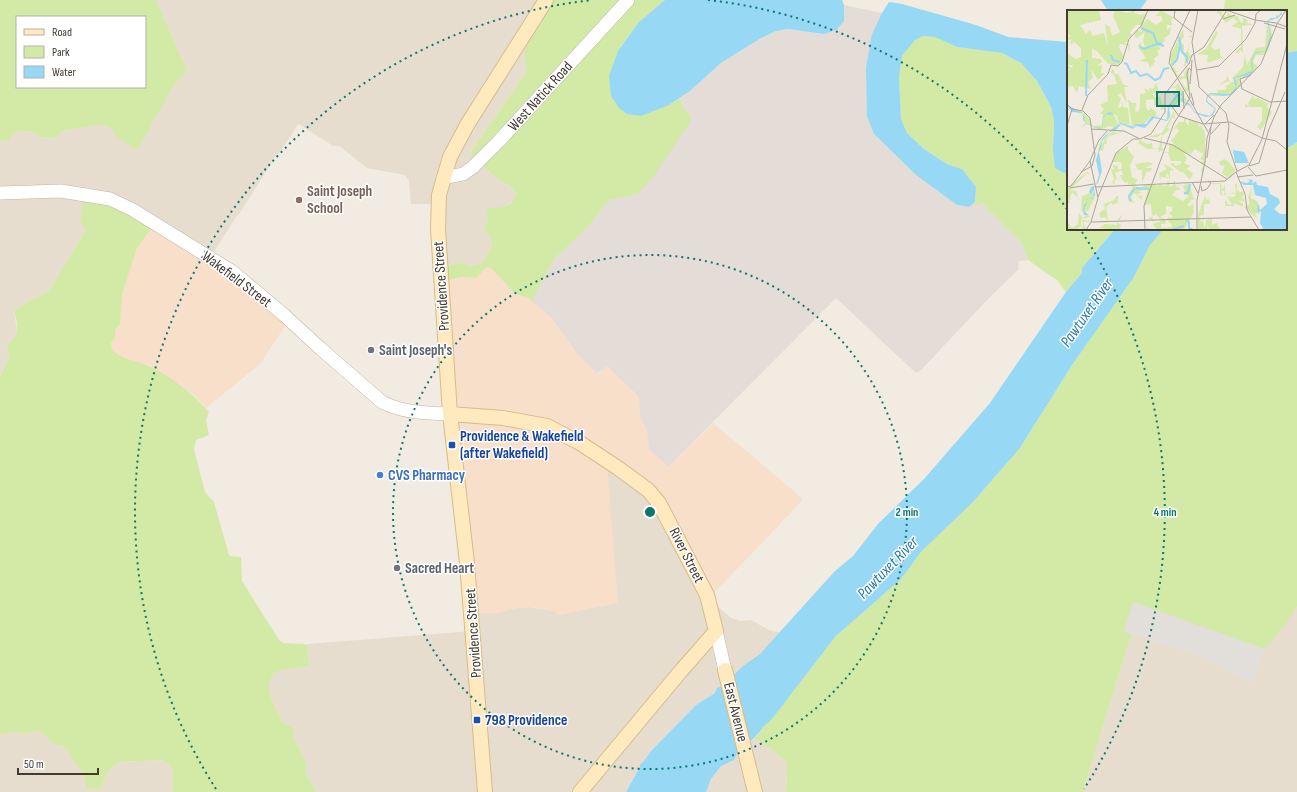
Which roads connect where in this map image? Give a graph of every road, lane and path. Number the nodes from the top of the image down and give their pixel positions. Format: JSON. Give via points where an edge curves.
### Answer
{"nodes":[{"id":1,"x":546,"y":0,"type":"edge"},
{"id":2,"x":628,"y":0,"type":"edge"},
{"id":3,"x":443,"y":178,"type":"junction"},
{"id":4,"x":0,"y":193,"type":"edge"},
{"id":5,"x":450,"y":414,"type":"junction"},
{"id":6,"x":716,"y":632,"type":"junction"},
{"id":7,"x":725,"y":670,"type":"joint"},
{"id":8,"x":486,"y":792,"type":"edge"},
{"id":9,"x":580,"y":792,"type":"edge"},
{"id":10,"x":755,"y":792,"type":"edge"}],
"edges":[{"from":1,"to":3,"type":"main road","name":"Providence Street","via":[[467,125],[450,157]]},
{"from":2,"to":3,"type":"street","name":"West Natick Road","via":[[499,142],[473,167],[462,174]]},
{"from":3,"to":5,"type":"main road","name":"Providence Street","via":[[439,195],[438,229]]},
{"from":4,"to":5,"type":"street","name":"Wakefield Street","via":[[61,191],[110,199],[133,210],[233,272],[382,402],[393,408],[409,411]]},
{"from":5,"to":6,"type":"main road","name":"River Street","via":[[503,418],[547,426],[580,443],[648,490],[659,503],[708,595]]},
{"from":5,"to":8,"type":"main road","name":"Providence Street","via":[[467,563]]},
{"from":6,"to":7,"type":"street","name":"East Avenue"},
{"from":6,"to":9,"type":"main road"},
{"from":7,"to":10,"type":"main road","name":"East Avenue"}]}
